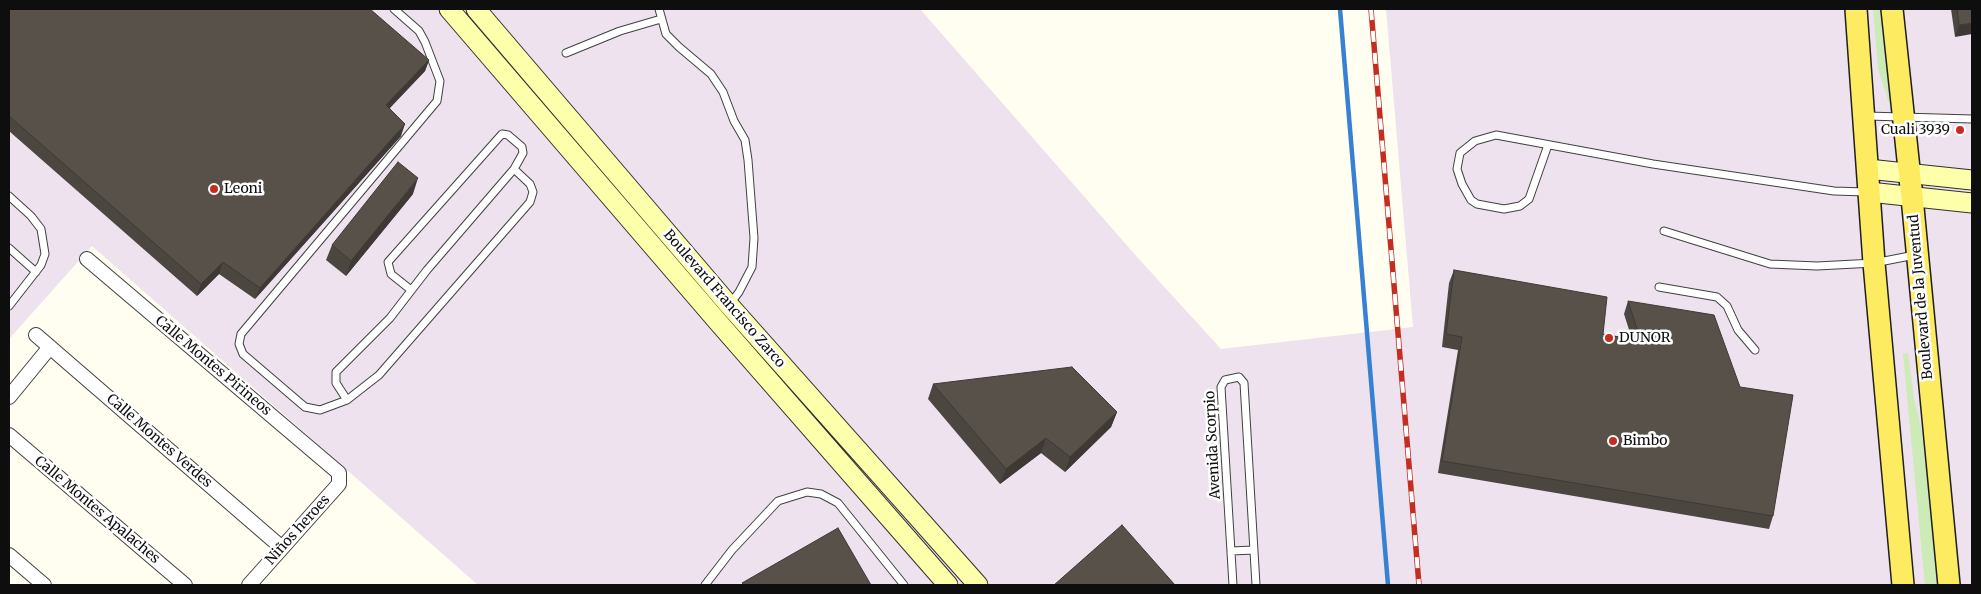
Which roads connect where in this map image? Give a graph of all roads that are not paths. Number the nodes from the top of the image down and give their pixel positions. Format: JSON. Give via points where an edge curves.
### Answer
{"nodes":[{"id":1,"x":394,"y":9,"type":"edge"},
{"id":2,"x":449,"y":9,"type":"edge"},
{"id":3,"x":476,"y":9,"type":"edge"},
{"id":4,"x":659,"y":9,"type":"edge"},
{"id":5,"x":1856,"y":9,"type":"edge"},
{"id":6,"x":1892,"y":9,"type":"edge"},
{"id":7,"x":660,"y":19,"type":"junction"},
{"id":8,"x":566,"y":53,"type":"dead end"},
{"id":9,"x":548,"y":95,"type":"junction"},
{"id":10,"x":534,"y":107,"type":"junction"},
{"id":11,"x":1864,"y":116,"type":"junction"},
{"id":12,"x":1903,"y":117,"type":"junction"},
{"id":13,"x":1972,"y":119,"type":"edge"},
{"id":14,"x":1548,"y":145,"type":"junction"},
{"id":15,"x":514,"y":168,"type":"junction"},
{"id":16,"x":1868,"y":169,"type":"junction"},
{"id":17,"x":1910,"y":173,"type":"junction"},
{"id":18,"x":1972,"y":180,"type":"edge"},
{"id":19,"x":1868,"y":192,"type":"junction"},
{"id":20,"x":9,"y":196,"type":"edge"},
{"id":21,"x":1912,"y":197,"type":"junction"},
{"id":22,"x":1972,"y":203,"type":"edge"},
{"id":23,"x":1664,"y":231,"type":"dead end"},
{"id":24,"x":9,"y":248,"type":"edge"},
{"id":25,"x":1918,"y":254,"type":"junction"},
{"id":26,"x":686,"y":256,"type":"junction"},
{"id":27,"x":87,"y":259,"type":"dead end"},
{"id":28,"x":1874,"y":263,"type":"junction"},
{"id":29,"x":672,"y":269,"type":"junction"},
{"id":30,"x":36,"y":272,"type":"junction"},
{"id":31,"x":1659,"y":287,"type":"dead end"},
{"id":32,"x":411,"y":290,"type":"junction"},
{"id":33,"x":10,"y":301,"type":"edge"},
{"id":34,"x":729,"y":305,"type":"junction"},
{"id":35,"x":744,"y":322,"type":"junction"},
{"id":36,"x":36,"y":335,"type":"dead end"},
{"id":37,"x":730,"y":336,"type":"junction"},
{"id":38,"x":50,"y":347,"type":"junction"},
{"id":39,"x":1755,"y":350,"type":"dead end"},
{"id":40,"x":9,"y":397,"type":"edge"},
{"id":41,"x":347,"y":400,"type":"junction"},
{"id":42,"x":9,"y":435,"type":"edge"},
{"id":43,"x":339,"y":473,"type":"joint"},
{"id":44,"x":281,"y":547,"type":"junction"},
{"id":45,"x":1254,"y":550,"type":"junction"},
{"id":46,"x":1231,"y":551,"type":"junction"},
{"id":47,"x":9,"y":555,"type":"edge"},
{"id":48,"x":44,"y":585,"type":"edge"},
{"id":49,"x":185,"y":585,"type":"edge"},
{"id":50,"x":249,"y":585,"type":"edge"},
{"id":51,"x":705,"y":585,"type":"edge"},
{"id":52,"x":904,"y":585,"type":"edge"},
{"id":53,"x":948,"y":585,"type":"edge"},
{"id":54,"x":978,"y":585,"type":"edge"},
{"id":55,"x":1233,"y":585,"type":"edge"},
{"id":56,"x":1256,"y":585,"type":"edge"},
{"id":57,"x":1903,"y":585,"type":"edge"},
{"id":58,"x":1950,"y":585,"type":"edge"}],
"edges":[{"from":1,"to":41,"type":"lane","via":[[419,31],[425,42],[440,81],[437,101],[239,338],[243,354],[305,407],[320,410]]},
{"from":2,"to":10,"type":"main road","name":"Boulevard Francisco Zarco"},
{"from":3,"to":9,"type":"main road","name":"Boulevard Francisco Zarco"},
{"from":4,"to":7,"type":"lane"},
{"from":5,"to":11,"type":"main road"},
{"from":6,"to":12,"type":"main road","name":"Boulevard de la Juventud"},
{"from":7,"to":8,"type":"lane"},
{"from":7,"to":34,"type":"lane","via":[[666,34],[678,48],[711,74],[745,140],[754,238],[752,267]]},
{"from":9,"to":10,"type":"main road"},
{"from":9,"to":26,"type":"main road","name":"Boulevard Francisco Zarco"},
{"from":10,"to":29,"type":"main road","name":"Boulevard Francisco Zarco"},
{"from":11,"to":12,"type":"lane"},
{"from":11,"to":16,"type":"main road"},
{"from":12,"to":13,"type":"lane"},
{"from":12,"to":17,"type":"main road","name":"Boulevard de la Juventud"},
{"from":14,"to":14,"type":"lane","via":[[1529,199],[1520,206],[1504,209],[1471,200],[1462,184],[1457,161],[1460,153],[1476,141],[1496,135]]},
{"from":14,"to":19,"type":"lane","via":[[1834,191]]},
{"from":15,"to":32,"type":"lane"},
{"from":15,"to":32,"type":"lane","via":[[523,153],[522,147],[502,134],[388,262],[391,274]]},
{"from":15,"to":41,"type":"lane","via":[[530,184],[533,192],[530,202],[379,375]]},
{"from":16,"to":17,"type":"main road"},
{"from":16,"to":19,"type":"main road"},
{"from":17,"to":18,"type":"main road"},
{"from":17,"to":21,"type":"main road","name":"Boulevard de la Juventud"},
{"from":19,"to":21,"type":"main road"},
{"from":19,"to":28,"type":"main road"},
{"from":20,"to":30,"type":"lane","via":[[41,229],[45,254]]},
{"from":21,"to":22,"type":"main road"},
{"from":21,"to":25,"type":"main road","name":"Boulevard de la Juventud"},
{"from":23,"to":28,"type":"lane","via":[[1770,264]]},
{"from":24,"to":30,"type":"lane"},
{"from":25,"to":28,"type":"lane"},
{"from":25,"to":58,"type":"main road","name":"Boulevard de la Juventud"},
{"from":26,"to":29,"type":"main road"},
{"from":26,"to":34,"type":"main road","name":"Boulevard Francisco Zarco"},
{"from":27,"to":43,"type":"street","name":"Calle Montes Pirineos"},
{"from":28,"to":57,"type":"main road"},
{"from":29,"to":37,"type":"main road","name":"Boulevard Francisco Zarco"},
{"from":30,"to":33,"type":"lane"},
{"from":31,"to":39,"type":"lane","via":[[1717,297]]},
{"from":32,"to":41,"type":"lane","via":[[390,318],[336,372],[336,383]]},
{"from":34,"to":35,"type":"main road","name":"Boulevard Francisco Zarco"},
{"from":35,"to":37,"type":"main road"},
{"from":35,"to":54,"type":"main road","name":"Boulevard Francisco Zarco"},
{"from":36,"to":38,"type":"street","name":"Calle Montes Verdes"},
{"from":37,"to":53,"type":"main road","name":"Boulevard Francisco Zarco"},
{"from":38,"to":40,"type":"street"},
{"from":38,"to":44,"type":"street","name":"Calle Montes Verdes"},
{"from":42,"to":49,"type":"street","name":"Calle Montes Apalaches"},
{"from":43,"to":44,"type":"street","name":"Niños heroes","via":[[340,484]]},
{"from":44,"to":50,"type":"street","name":"Niños heroes"},
{"from":45,"to":46,"type":"lane"},
{"from":45,"to":46,"type":"lane","name":"Avenida Scorpio","via":[[1244,383],[1239,377],[1224,380],[1221,387]]},
{"from":45,"to":56,"type":"lane","name":"Avenida Scorpio"},
{"from":46,"to":55,"type":"lane","name":"Avenida Scorpio"},
{"from":47,"to":48,"type":"street"},
{"from":51,"to":52,"type":"lane","via":[[732,550],[778,502],[807,492],[821,494],[838,503]]}]}
